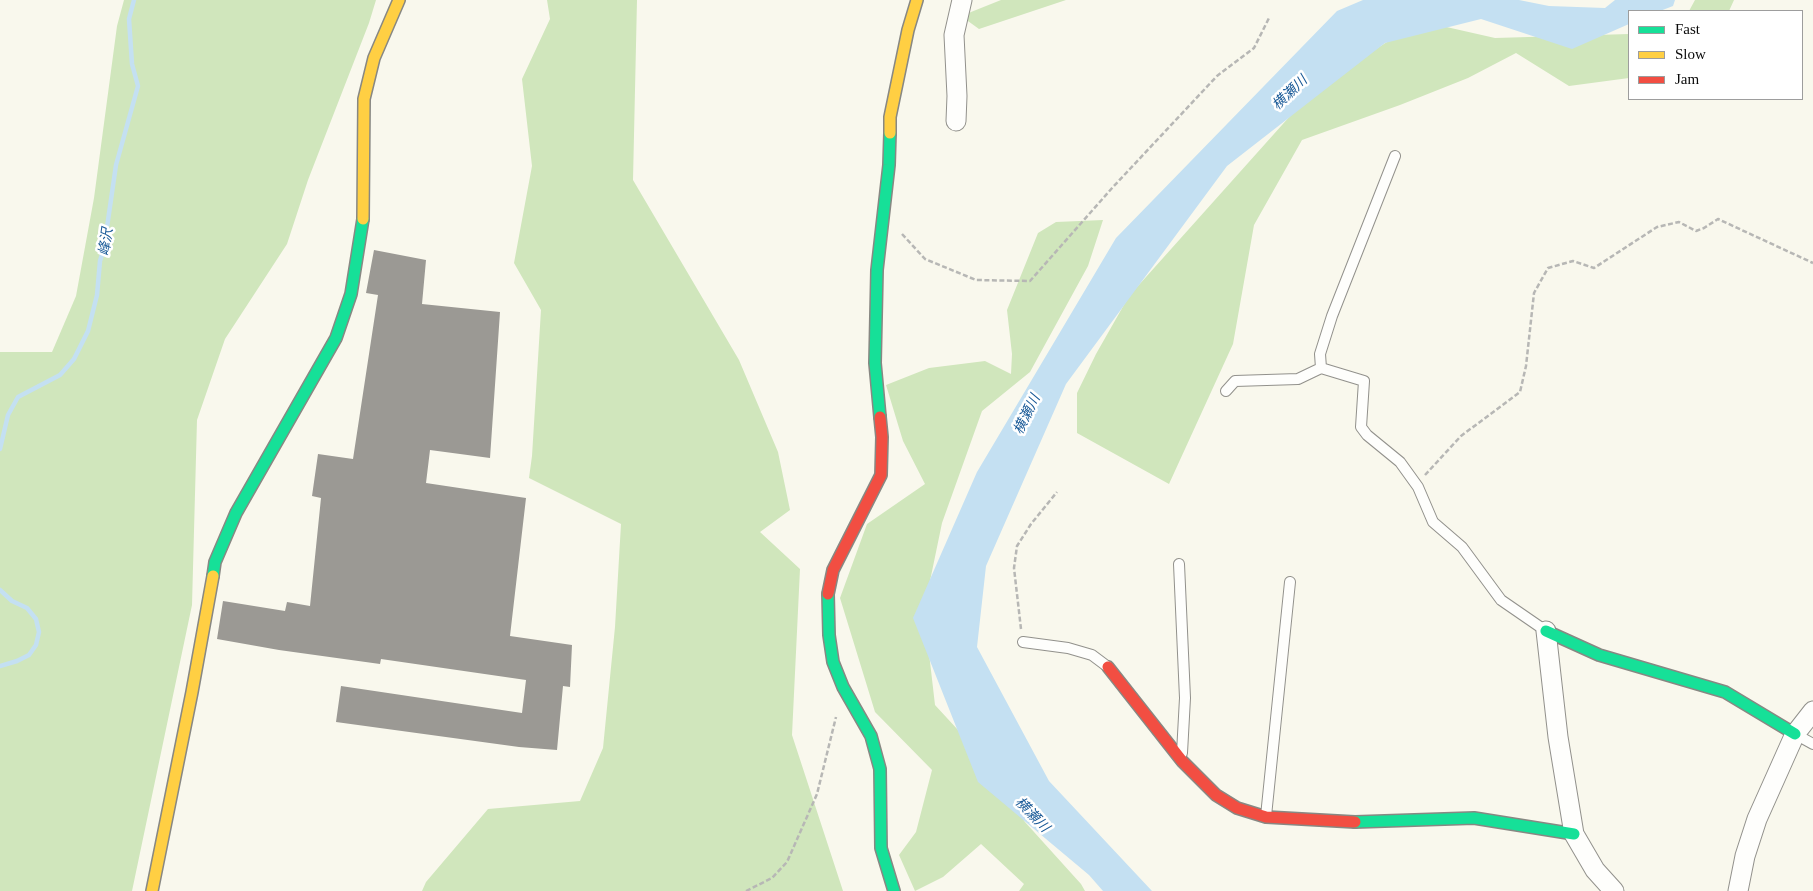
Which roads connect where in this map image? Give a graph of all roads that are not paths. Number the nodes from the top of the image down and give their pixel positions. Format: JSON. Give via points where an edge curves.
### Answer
{"nodes":[{"id":1,"x":398,"y":0,"type":"edge"},
{"id":2,"x":917,"y":0,"type":"edge"},
{"id":3,"x":962,"y":0,"type":"edge"},
{"id":4,"x":956,"y":121,"type":"dead end"},
{"id":5,"x":1395,"y":156,"type":"dead end"},
{"id":6,"x":1321,"y":368,"type":"junction"},
{"id":7,"x":1226,"y":391,"type":"dead end"},
{"id":8,"x":1179,"y":564,"type":"dead end"},
{"id":9,"x":1290,"y":582,"type":"dead end"},
{"id":10,"x":1546,"y":631,"type":"junction"},
{"id":11,"x":1023,"y":642,"type":"road end"},
{"id":12,"x":1108,"y":667,"type":"joint"},
{"id":13,"x":1813,"y":711,"type":"edge"},
{"id":14,"x":1796,"y":734,"type":"junction"},
{"id":15,"x":1813,"y":744,"type":"edge"},
{"id":16,"x":1182,"y":761,"type":"junction"},
{"id":17,"x":1266,"y":817,"type":"junction"},
{"id":18,"x":1574,"y":834,"type":"junction"},
{"id":19,"x":152,"y":891,"type":"edge"},
{"id":20,"x":894,"y":891,"type":"edge"},
{"id":21,"x":1614,"y":891,"type":"edge"},
{"id":22,"x":1738,"y":891,"type":"edge"}],
"edges":[{"from":1,"to":19,"type":"street","via":[[374,58],[364,99],[362,224],[351,294],[336,338],[236,513],[215,562]]},
{"from":2,"to":20,"type":"street","via":[[890,117],[889,165],[877,270],[875,363],[882,437],[881,475],[833,570],[827,597],[833,662],[871,736],[880,769],[881,848]]},
{"from":3,"to":4,"type":"street","via":[[954,35]]},
{"from":5,"to":6,"type":"lane","via":[[1332,316],[1320,354]]},
{"from":6,"to":7,"type":"lane","via":[[1298,380],[1235,381]]},
{"from":6,"to":10,"type":"lane","via":[[1364,381],[1361,427],[1400,462],[1418,487],[1432,522],[1462,547],[1502,600]]},
{"from":8,"to":16,"type":"lane","via":[[1185,698]]},
{"from":9,"to":17,"type":"lane"},
{"from":10,"to":14,"type":"street","via":[[1599,656],[1725,692]]},
{"from":10,"to":18,"type":"street","via":[[1558,737]]},
{"from":11,"to":12,"type":"lane","via":[[1068,648],[1092,656]]},
{"from":12,"to":16,"type":"street"},
{"from":13,"to":14,"type":"street"},
{"from":14,"to":15,"type":"lane"},
{"from":14,"to":22,"type":"street","via":[[1757,819]]},
{"from":16,"to":17,"type":"street","via":[[1216,795],[1236,808]]},
{"from":17,"to":18,"type":"street","via":[[1342,822],[1474,818]]},
{"from":18,"to":21,"type":"street","via":[[1595,870]]}]}
